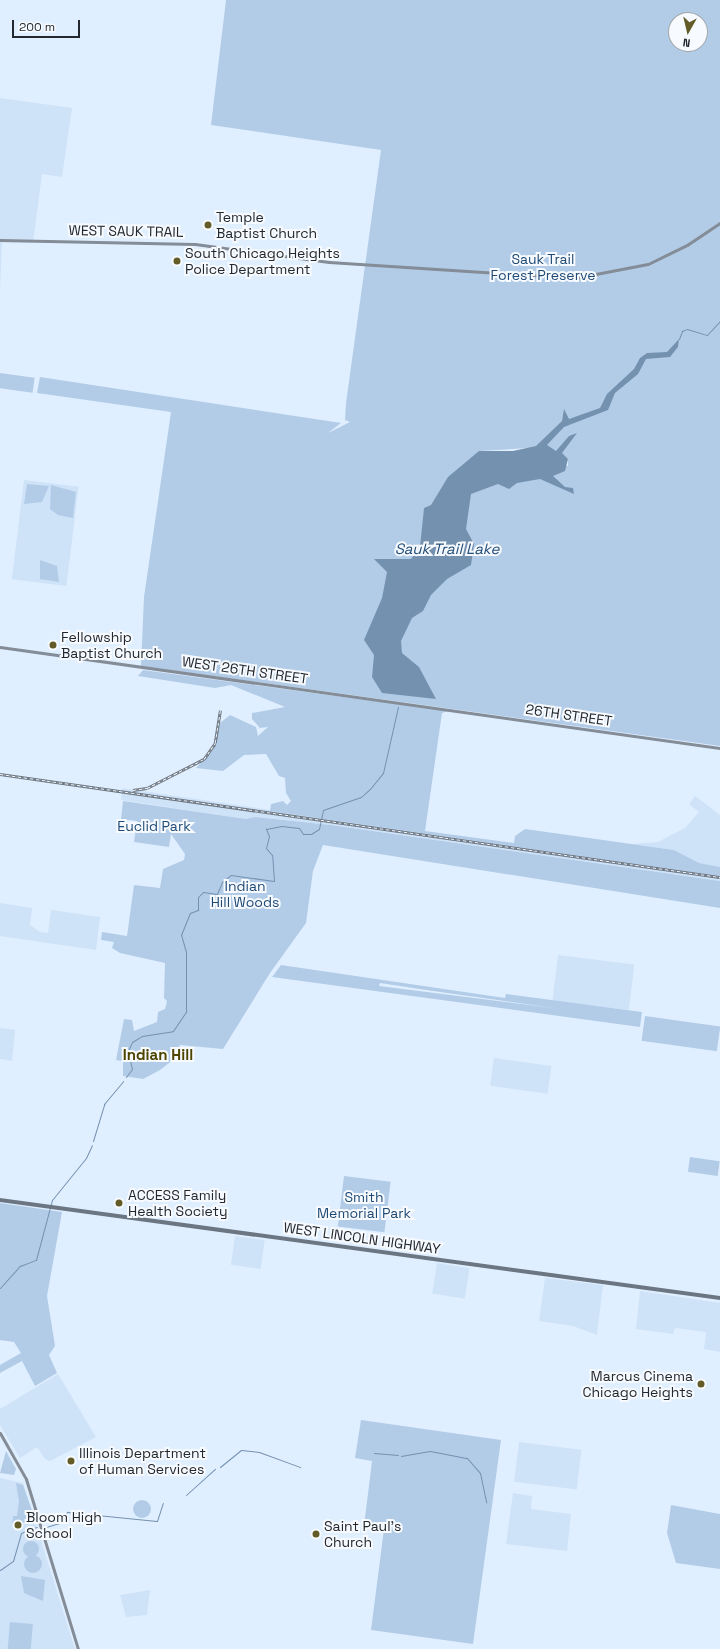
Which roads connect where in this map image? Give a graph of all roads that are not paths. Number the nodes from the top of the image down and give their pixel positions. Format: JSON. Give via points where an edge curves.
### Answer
{"nodes":[{"id":1,"x":720,"y":223,"type":"edge"},
{"id":2,"x":0,"y":240,"type":"edge"},
{"id":3,"x":0,"y":647,"type":"edge"},
{"id":4,"x":415,"y":704,"type":"joint"},
{"id":5,"x":720,"y":748,"type":"edge"},
{"id":6,"x":0,"y":1200,"type":"edge"},
{"id":7,"x":720,"y":1298,"type":"edge"},
{"id":8,"x":0,"y":1434,"type":"edge"},
{"id":9,"x":78,"y":1649,"type":"edge"}],
"edges":[{"from":1,"to":2,"type":"main road","name":"WEST SAUK TRAIL","via":[[676,251],[618,272],[555,278],[329,262],[195,244]]},
{"from":3,"to":4,"type":"main road","name":"WEST 26TH STREET"},
{"from":4,"to":5,"type":"main road","name":"26TH STREET"},
{"from":6,"to":7,"type":"main road","name":"WEST LINCOLN HIGHWAY"},
{"from":8,"to":9,"type":"main road","via":[[26,1479]]}]}
